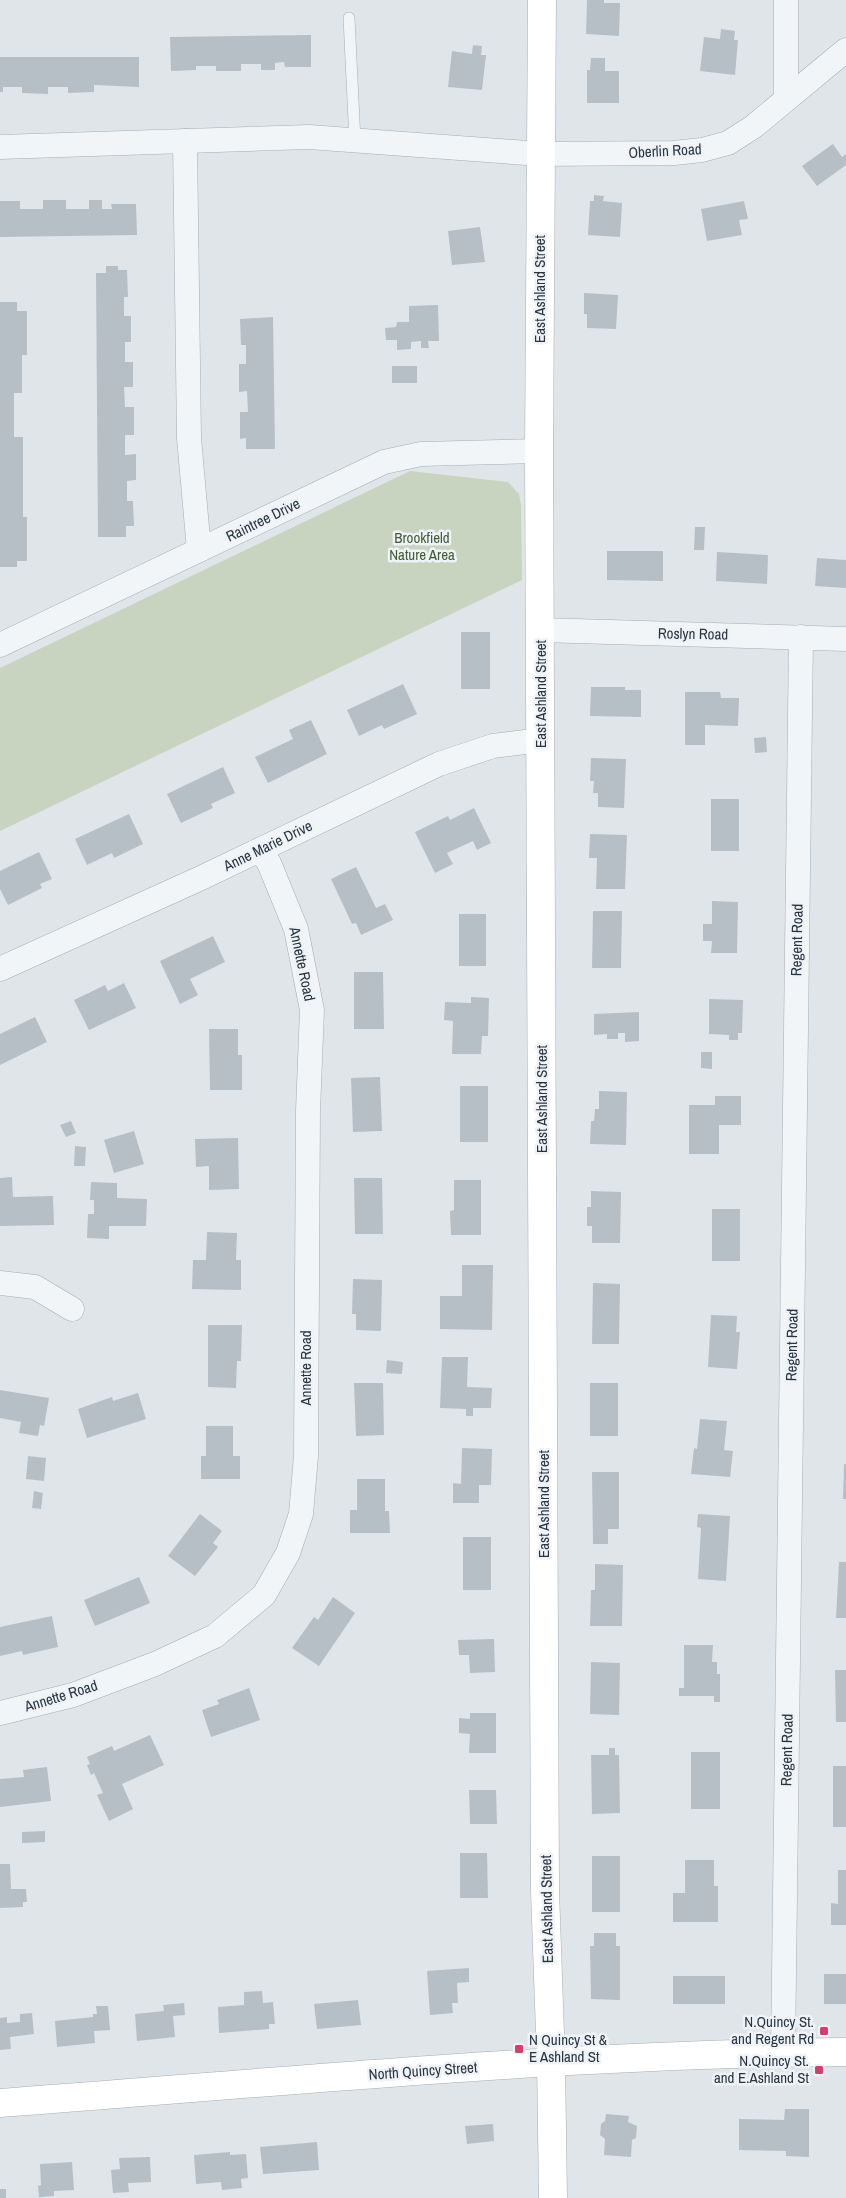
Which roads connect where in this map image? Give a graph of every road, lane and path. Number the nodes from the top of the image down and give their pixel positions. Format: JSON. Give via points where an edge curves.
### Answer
{"nodes":[{"id":1,"x":542,"y":0,"type":"edge"},
{"id":2,"x":786,"y":0,"type":"edge"},
{"id":3,"x":349,"y":18,"type":"dead end"},
{"id":4,"x":846,"y":50,"type":"edge"},
{"id":5,"x":786,"y":99,"type":"junction"},
{"id":6,"x":186,"y":141,"type":"junction"},
{"id":7,"x":355,"y":141,"type":"junction"},
{"id":8,"x":0,"y":147,"type":"edge"},
{"id":9,"x":540,"y":154,"type":"junction"},
{"id":10,"x":539,"y":451,"type":"junction"},
{"id":11,"x":199,"y":550,"type":"junction"},
{"id":12,"x":540,"y":630,"type":"junction"},
{"id":13,"x":801,"y":636,"type":"junction"},
{"id":14,"x":846,"y":639,"type":"edge"},
{"id":15,"x":0,"y":645,"type":"edge"},
{"id":16,"x":541,"y":740,"type":"junction"},
{"id":17,"x":260,"y":850,"type":"junction"},
{"id":18,"x":0,"y":969,"type":"edge"},
{"id":19,"x":0,"y":1283,"type":"edge"},
{"id":20,"x":72,"y":1309,"type":"dead end"},
{"id":21,"x":0,"y":1713,"type":"edge"},
{"id":22,"x":846,"y":2052,"type":"edge"},
{"id":23,"x":783,"y":2053,"type":"junction"},
{"id":24,"x":551,"y":2062,"type":"junction"},
{"id":25,"x":0,"y":2103,"type":"edge"},
{"id":26,"x":553,"y":2198,"type":"edge"}],
"edges":[{"from":1,"to":9,"type":"main road","name":"East Ashland Street"},
{"from":2,"to":5,"type":"street"},
{"from":3,"to":7,"type":"lane"},
{"from":4,"to":5,"type":"street","name":"Oberlin Road"},
{"from":5,"to":9,"type":"street","name":"Oberlin Road","via":[[728,144],[702,150]]},
{"from":6,"to":7,"type":"street","name":"Oberlin Road","via":[[309,137]]},
{"from":6,"to":8,"type":"street","name":"Oberlin Road"},
{"from":6,"to":11,"type":"street","via":[[189,438]]},
{"from":7,"to":9,"type":"street","name":"Oberlin Road"},
{"from":9,"to":10,"type":"main road","name":"East Ashland Street"},
{"from":10,"to":11,"type":"street","name":"Raintree Drive","via":[[421,454],[384,462]]},
{"from":10,"to":12,"type":"main road","name":"East Ashland Street"},
{"from":11,"to":15,"type":"street","name":"Raintree Drive"},
{"from":12,"to":13,"type":"street","name":"Roslyn Road"},
{"from":12,"to":16,"type":"main road","name":"East Ashland Street"},
{"from":13,"to":14,"type":"street","name":"Roslyn Road"},
{"from":13,"to":23,"type":"street","name":"Regent Road"},
{"from":16,"to":17,"type":"street","name":"Anne Marie Drive","via":[[492,746],[439,764]]},
{"from":16,"to":24,"type":"main road","name":"East Ashland Street","via":[[545,1891]]},
{"from":17,"to":18,"type":"street","name":"Anne Marie Drive"},
{"from":17,"to":21,"type":"street","name":"Annette Road","via":[[270,863],[296,929],[312,1010],[308,1111],[306,1456],[301,1514],[288,1552],[264,1595],[215,1636],[155,1664],[73,1695]]},
{"from":19,"to":20,"type":"street","via":[[35,1287]]},
{"from":22,"to":23,"type":"main road","name":"North Quincy Street"},
{"from":23,"to":24,"type":"main road","name":"North Quincy Street"},
{"from":24,"to":25,"type":"main road","name":"North Quincy Street"},
{"from":24,"to":26,"type":"main road","name":"East Ashland Street"}]}
